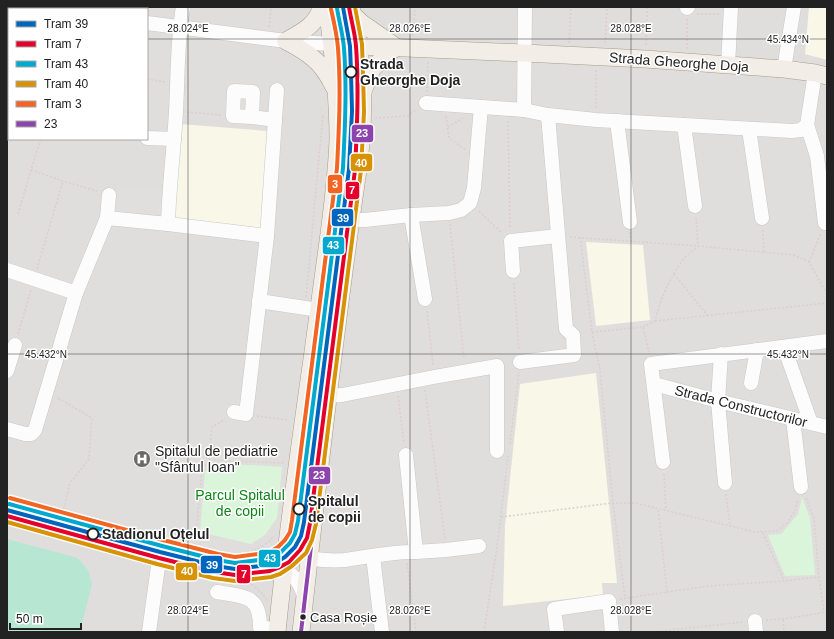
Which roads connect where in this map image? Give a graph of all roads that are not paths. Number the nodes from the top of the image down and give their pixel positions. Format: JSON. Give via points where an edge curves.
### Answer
{"nodes":[{"id":1,"x":183,"y":7,"type":"edge"},
{"id":2,"x":322,"y":7,"type":"edge"},
{"id":3,"x":327,"y":7,"type":"edge"},
{"id":4,"x":525,"y":7,"type":"edge"},
{"id":5,"x":794,"y":7,"type":"edge"},
{"id":6,"x":352,"y":11,"type":"edge"},
{"id":7,"x":730,"y":11,"type":"edge"},
{"id":8,"x":148,"y":23,"type":"edge"},
{"id":9,"x":180,"y":27,"type":"junction"},
{"id":10,"x":286,"y":41,"type":"junction"},
{"id":11,"x":332,"y":44,"type":"junction"},
{"id":12,"x":359,"y":46,"type":"junction"},
{"id":13,"x":396,"y":47,"type":"junction"},
{"id":14,"x":524,"y":53,"type":"junction"},
{"id":15,"x":728,"y":65,"type":"junction"},
{"id":16,"x":784,"y":69,"type":"junction"},
{"id":17,"x":821,"y":74,"type":"edge"},
{"id":18,"x":277,"y":90,"type":"dead end"},
{"id":19,"x":336,"y":91,"type":"junction"},
{"id":20,"x":363,"y":91,"type":"junction"},
{"id":21,"x":426,"y":103,"type":"road end"},
{"id":22,"x":481,"y":107,"type":"junction"},
{"id":23,"x":524,"y":110,"type":"junction"},
{"id":24,"x":548,"y":115,"type":"junction"},
{"id":25,"x":252,"y":117,"type":"junction"},
{"id":26,"x":275,"y":120,"type":"junction"},
{"id":27,"x":617,"y":121,"type":"junction"},
{"id":28,"x":684,"y":125,"type":"junction"},
{"id":29,"x":807,"y":125,"type":"junction"},
{"id":30,"x":749,"y":129,"type":"junction"},
{"id":31,"x":148,"y":138,"type":"edge"},
{"id":32,"x":174,"y":139,"type":"junction"},
{"id":33,"x":109,"y":195,"type":"road end"},
{"id":34,"x":695,"y":206,"type":"road end"},
{"id":35,"x":411,"y":215,"type":"junction"},
{"id":36,"x":107,"y":218,"type":"junction"},
{"id":37,"x":762,"y":218,"type":"road end"},
{"id":38,"x":352,"y":220,"type":"junction"},
{"id":39,"x":630,"y":222,"type":"dead end"},
{"id":40,"x":825,"y":223,"type":"road end"},
{"id":41,"x":168,"y":224,"type":"junction"},
{"id":42,"x":267,"y":236,"type":"junction"},
{"id":43,"x":558,"y":236,"type":"junction"},
{"id":44,"x":7,"y":270,"type":"edge"},
{"id":45,"x":512,"y":271,"type":"dead end"},
{"id":46,"x":76,"y":294,"type":"junction"},
{"id":47,"x":425,"y":299,"type":"road end"},
{"id":48,"x":259,"y":301,"type":"junction"},
{"id":49,"x":312,"y":309,"type":"junction"},
{"id":50,"x":827,"y":341,"type":"edge"},
{"id":51,"x":15,"y":345,"type":"road end"},
{"id":52,"x":784,"y":347,"type":"junction"},
{"id":53,"x":757,"y":350,"type":"junction"},
{"id":54,"x":721,"y":354,"type":"junction"},
{"id":55,"x":520,"y":362,"type":"dead end"},
{"id":56,"x":7,"y":371,"type":"edge"},
{"id":57,"x":751,"y":383,"type":"dead end"},
{"id":58,"x":654,"y":384,"type":"junction"},
{"id":59,"x":328,"y":396,"type":"junction"},
{"id":60,"x":718,"y":401,"type":"junction"},
{"id":61,"x":240,"y":413,"type":"road end"},
{"id":62,"x":793,"y":419,"type":"junction"},
{"id":63,"x":811,"y":423,"type":"junction"},
{"id":64,"x":827,"y":427,"type":"edge"},
{"id":65,"x":7,"y":429,"type":"edge"},
{"id":66,"x":497,"y":451,"type":"dead end"},
{"id":67,"x":406,"y":455,"type":"road end"},
{"id":68,"x":663,"y":462,"type":"road end"},
{"id":69,"x":725,"y":483,"type":"road end"},
{"id":70,"x":801,"y":487,"type":"road end"},
{"id":71,"x":7,"y":507,"type":"edge"},
{"id":72,"x":479,"y":546,"type":"dead end"},
{"id":73,"x":162,"y":549,"type":"junction"},
{"id":74,"x":411,"y":552,"type":"junction"},
{"id":75,"x":374,"y":556,"type":"junction"},
{"id":76,"x":308,"y":558,"type":"junction"},
{"id":77,"x":283,"y":570,"type":"junction"},
{"id":78,"x":217,"y":592,"type":"dead end"},
{"id":79,"x":304,"y":595,"type":"junction"},
{"id":80,"x":257,"y":630,"type":"edge"},
{"id":81,"x":277,"y":631,"type":"edge"},
{"id":82,"x":149,"y":632,"type":"edge"},
{"id":83,"x":300,"y":632,"type":"edge"},
{"id":84,"x":382,"y":632,"type":"edge"},
{"id":85,"x":557,"y":632,"type":"edge"},
{"id":86,"x":612,"y":632,"type":"edge"}],
"edges":[{"from":1,"to":9,"type":"street"},
{"from":2,"to":10,"type":"main road","via":[[317,19],[307,29]]},
{"from":3,"to":11,"type":"main road"},
{"from":4,"to":14,"type":"street"},
{"from":5,"to":16,"type":"street"},
{"from":6,"to":12,"type":"main road"},
{"from":6,"to":13,"type":"main road","via":[[363,24]]},
{"from":7,"to":15,"type":"street"},
{"from":8,"to":9,"type":"street","name":"Strada Gheorghe Doja"},
{"from":9,"to":10,"type":"street","name":"Strada Gheorghe Doja"},
{"from":9,"to":32,"type":"street"},
{"from":10,"to":11,"type":"street","name":"Strada Gheorghe Doja"},
{"from":10,"to":19,"type":"main road","via":[[310,55],[326,72]]},
{"from":11,"to":12,"type":"street","name":"Strada Gheorghe Doja"},
{"from":11,"to":19,"type":"main road"},
{"from":12,"to":13,"type":"main road","name":"Strada Gheorghe Doja"},
{"from":12,"to":20,"type":"main road"},
{"from":13,"to":14,"type":"main road","name":"Strada Gheorghe Doja"},
{"from":13,"to":20,"type":"main road","via":[[372,69]]},
{"from":14,"to":15,"type":"main road","name":"Strada Gheorghe Doja","via":[[568,55],[600,60]]},
{"from":14,"to":23,"type":"street"},
{"from":15,"to":16,"type":"main road","name":"Strada Gheorghe Doja"},
{"from":16,"to":17,"type":"main road","name":"Strada Gheorghe Doja"},
{"from":17,"to":29,"type":"street"},
{"from":18,"to":26,"type":"street"},
{"from":19,"to":49,"type":"main road","via":[[337,161],[333,197]]},
{"from":20,"to":38,"type":"main road","via":[[363,119]]},
{"from":21,"to":22,"type":"street"},
{"from":22,"to":23,"type":"street"},
{"from":22,"to":35,"type":"street","via":[[474,188],[470,203],[461,210],[449,213]]},
{"from":23,"to":24,"type":"street"},
{"from":24,"to":27,"type":"street"},
{"from":24,"to":43,"type":"street"},
{"from":25,"to":25,"type":"street","via":[[233,116],[234,91],[253,92]]},
{"from":25,"to":26,"type":"street"},
{"from":26,"to":42,"type":"street"},
{"from":27,"to":28,"type":"street"},
{"from":27,"to":39,"type":"street"},
{"from":28,"to":30,"type":"street"},
{"from":28,"to":34,"type":"street"},
{"from":29,"to":30,"type":"street","via":[[801,130],[792,131]]},
{"from":29,"to":40,"type":"street","via":[[817,156]]},
{"from":30,"to":37,"type":"street"},
{"from":31,"to":32,"type":"street"},
{"from":32,"to":41,"type":"street"},
{"from":33,"to":36,"type":"street"},
{"from":35,"to":38,"type":"street"},
{"from":35,"to":47,"type":"street"},
{"from":36,"to":41,"type":"street"},
{"from":36,"to":46,"type":"street"},
{"from":38,"to":59,"type":"main road"},
{"from":41,"to":42,"type":"street"},
{"from":42,"to":48,"type":"street"},
{"from":43,"to":45,"type":"street","via":[[511,241]]},
{"from":43,"to":55,"type":"street","via":[[566,329],[573,335],[574,355]]},
{"from":44,"to":46,"type":"street"},
{"from":46,"to":65,"type":"street","via":[[35,430],[31,434],[25,434]]},
{"from":48,"to":49,"type":"street"},
{"from":48,"to":61,"type":"street"},
{"from":49,"to":77,"type":"main road","via":[[303,422]]},
{"from":50,"to":52,"type":"street"},
{"from":51,"to":56,"type":"street"},
{"from":52,"to":53,"type":"street"},
{"from":52,"to":63,"type":"street"},
{"from":53,"to":54,"type":"street"},
{"from":53,"to":57,"type":"street"},
{"from":54,"to":58,"type":"street","via":[[652,364]]},
{"from":54,"to":60,"type":"street"},
{"from":58,"to":60,"type":"street","name":"Strada Constructorilor"},
{"from":58,"to":68,"type":"street"},
{"from":59,"to":66,"type":"street","via":[[497,366]]},
{"from":59,"to":76,"type":"main road"},
{"from":60,"to":62,"type":"street","name":"Strada Constructorilor"},
{"from":60,"to":69,"type":"street"},
{"from":62,"to":63,"type":"street","name":"Strada Constructorilor"},
{"from":62,"to":70,"type":"street"},
{"from":63,"to":64,"type":"street","name":"Strada Constructorilor"},
{"from":67,"to":74,"type":"street"},
{"from":71,"to":73,"type":"street"},
{"from":72,"to":74,"type":"street"},
{"from":73,"to":77,"type":"street","via":[[235,566]]},
{"from":73,"to":82,"type":"street"},
{"from":74,"to":75,"type":"street"},
{"from":75,"to":76,"type":"street","via":[[344,560]]},
{"from":75,"to":84,"type":"street"},
{"from":76,"to":79,"type":"main road"},
{"from":77,"to":79,"type":"street","via":[[296,578]]},
{"from":77,"to":81,"type":"main road"},
{"from":78,"to":80,"type":"street","via":[[253,601],[260,616]]},
{"from":79,"to":83,"type":"main road"},
{"from":80,"to":81,"type":"street"},
{"from":85,"to":86,"type":"street","via":[[554,609],[609,601]]}]}
